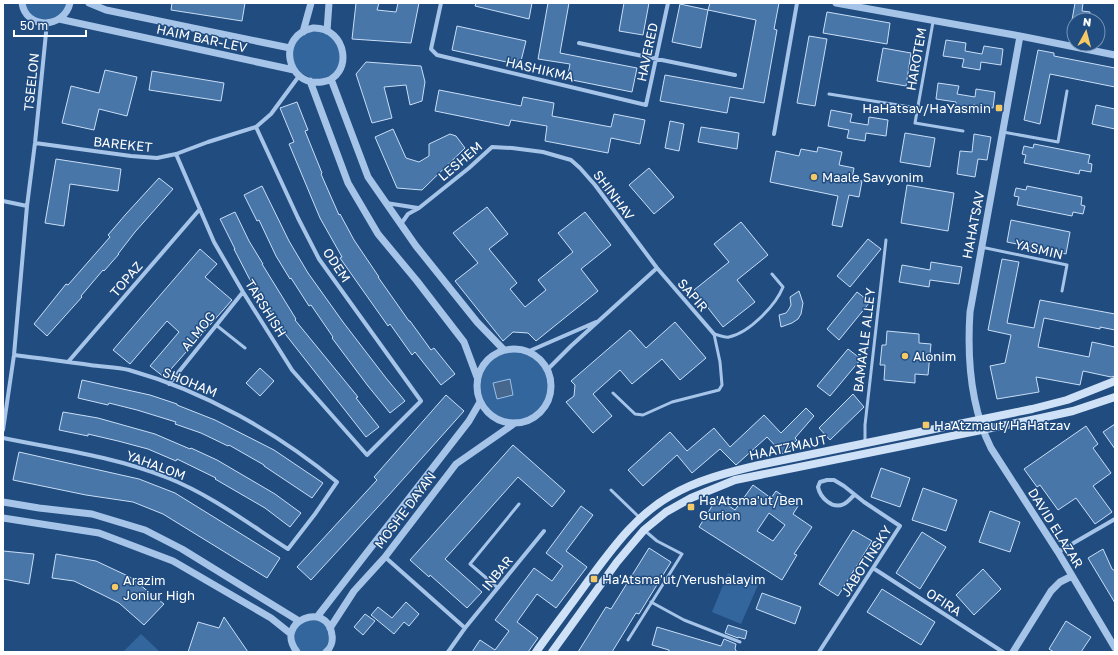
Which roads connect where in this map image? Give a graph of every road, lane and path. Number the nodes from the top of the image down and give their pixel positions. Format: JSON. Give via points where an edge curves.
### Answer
{"nodes":[{"id":1,"x":22,"y":3,"type":"edge"},
{"id":2,"x":70,"y":3,"type":"edge"},
{"id":3,"x":89,"y":3,"type":"edge"},
{"id":4,"x":310,"y":3,"type":"edge"},
{"id":5,"x":329,"y":3,"type":"edge"},
{"id":6,"x":441,"y":3,"type":"edge"},
{"id":7,"x":668,"y":3,"type":"edge"},
{"id":8,"x":797,"y":3,"type":"edge"},
{"id":9,"x":836,"y":3,"type":"edge"},
{"id":10,"x":59,"y":19,"type":"junction"},
{"id":11,"x":933,"y":21,"type":"junction"},
{"id":12,"x":47,"y":24,"type":"junction"},
{"id":13,"x":327,"y":31,"type":"junction"},
{"id":14,"x":303,"y":32,"type":"junction"},
{"id":15,"x":1020,"y":36,"type":"junction"},
{"id":16,"x":579,"y":43,"type":"dead end"},
{"id":17,"x":290,"y":48,"type":"junction"},
{"id":18,"x":1115,"y":56,"type":"edge"},
{"id":19,"x":657,"y":59,"type":"junction"},
{"id":20,"x":294,"y":70,"type":"junction"},
{"id":21,"x":736,"y":75,"type":"dead end"},
{"id":22,"x":299,"y":76,"type":"junction"},
{"id":23,"x":331,"y":80,"type":"junction"},
{"id":24,"x":310,"y":81,"type":"junction"},
{"id":25,"x":1067,"y":91,"type":"dead end"},
{"id":26,"x":829,"y":94,"type":"dead end"},
{"id":27,"x":646,"y":105,"type":"joint"},
{"id":28,"x":917,"y":108,"type":"junction"},
{"id":29,"x":256,"y":127,"type":"junction"},
{"id":30,"x":963,"y":131,"type":"dead end"},
{"id":31,"x":1003,"y":132,"type":"junction"},
{"id":32,"x":774,"y":134,"type":"dead end"},
{"id":33,"x":35,"y":143,"type":"junction"},
{"id":34,"x":543,"y":152,"type":"joint"},
{"id":35,"x":176,"y":154,"type":"junction"},
{"id":36,"x":3,"y":201,"type":"edge"},
{"id":37,"x":386,"y":202,"type":"junction"},
{"id":38,"x":27,"y":206,"type":"junction"},
{"id":39,"x":419,"y":208,"type":"junction"},
{"id":40,"x":200,"y":209,"type":"junction"},
{"id":41,"x":401,"y":224,"type":"junction"},
{"id":42,"x":886,"y":240,"type":"dead end"},
{"id":43,"x":981,"y":247,"type":"junction"},
{"id":44,"x":657,"y":268,"type":"junction"},
{"id":45,"x":772,"y":274,"type":"dead end"},
{"id":46,"x":1062,"y":291,"type":"dead end"},
{"id":47,"x":243,"y":292,"type":"junction"},
{"id":48,"x":600,"y":320,"type":"junction"},
{"id":49,"x":216,"y":325,"type":"junction"},
{"id":50,"x":714,"y":334,"type":"junction"},
{"id":51,"x":245,"y":348,"type":"dead end"},
{"id":52,"x":504,"y":350,"type":"junction"},
{"id":53,"x":527,"y":352,"type":"junction"},
{"id":54,"x":14,"y":355,"type":"junction"},
{"id":55,"x":68,"y":362,"type":"junction"},
{"id":56,"x":547,"y":370,"type":"junction"},
{"id":57,"x":477,"y":377,"type":"junction"},
{"id":58,"x":1115,"y":382,"type":"edge"},
{"id":59,"x":169,"y":384,"type":"junction"},
{"id":60,"x":613,"y":393,"type":"dead end"},
{"id":61,"x":1115,"y":398,"type":"edge"},
{"id":62,"x":480,"y":402,"type":"junction"},
{"id":63,"x":980,"y":419,"type":"junction"},
{"id":64,"x":515,"y":423,"type":"junction"},
{"id":65,"x":3,"y":430,"type":"edge"},
{"id":66,"x":983,"y":430,"type":"junction"},
{"id":67,"x":3,"y":438,"type":"edge"},
{"id":68,"x":865,"y":442,"type":"junction"},
{"id":69,"x":367,"y":455,"type":"joint"},
{"id":70,"x":611,"y":490,"type":"dead end"},
{"id":71,"x":854,"y":495,"type":"junction"},
{"id":72,"x":3,"y":502,"type":"edge"},
{"id":73,"x":519,"y":504,"type":"dead end"},
{"id":74,"x":3,"y":518,"type":"edge"},
{"id":75,"x":640,"y":518,"type":"junction"},
{"id":76,"x":1115,"y":519,"type":"edge"},
{"id":77,"x":644,"y":530,"type":"junction"},
{"id":78,"x":544,"y":531,"type":"dead end"},
{"id":79,"x":288,"y":549,"type":"joint"},
{"id":80,"x":1058,"y":552,"type":"junction"},
{"id":81,"x":385,"y":557,"type":"junction"},
{"id":82,"x":873,"y":568,"type":"junction"},
{"id":83,"x":1072,"y":576,"type":"junction"},
{"id":84,"x":498,"y":588,"type":"junction"},
{"id":85,"x":652,"y":602,"type":"junction"},
{"id":86,"x":317,"y":617,"type":"junction"},
{"id":87,"x":299,"y":621,"type":"junction"},
{"id":88,"x":330,"y":628,"type":"junction"},
{"id":89,"x":465,"y":628,"type":"junction"},
{"id":90,"x":291,"y":634,"type":"junction"},
{"id":91,"x":628,"y":640,"type":"dead end"},
{"id":92,"x":740,"y":642,"type":"dead end"},
{"id":93,"x":1115,"y":648,"type":"edge"},
{"id":94,"x":296,"y":651,"type":"edge"},
{"id":95,"x":326,"y":652,"type":"edge"},
{"id":96,"x":448,"y":652,"type":"edge"},
{"id":97,"x":536,"y":652,"type":"edge"},
{"id":98,"x":552,"y":652,"type":"edge"},
{"id":99,"x":819,"y":652,"type":"edge"},
{"id":100,"x":1003,"y":652,"type":"edge"},
{"id":101,"x":1013,"y":652,"type":"edge"}],
"edges":[{"from":1,"to":12,"type":"street","via":[[31,19]]},
{"from":2,"to":10,"type":"street","via":[[67,11]]},
{"from":3,"to":17,"type":"street","name":"HAIM BAR-LEV","via":[[106,10]]},
{"from":4,"to":14,"type":"street"},
{"from":5,"to":13,"type":"street"},
{"from":6,"to":27,"type":"street","name":"HASHIKMA","via":[[431,49],[437,55]]},
{"from":7,"to":19,"type":"street","name":"HAVERED"},
{"from":8,"to":32,"type":"street"},
{"from":9,"to":11,"type":"street"},
{"from":10,"to":12,"type":"street"},
{"from":10,"to":20,"type":"street","name":"HAIM BAR-LEV"},
{"from":11,"to":15,"type":"street"},
{"from":11,"to":28,"type":"lane","name":"HAROTEM"},
{"from":12,"to":33,"type":"street","name":"TSEELON"},
{"from":13,"to":14,"type":"street","via":[[313,28]]},
{"from":13,"to":23,"type":"street","via":[[336,37],[342,50],[342,62]]},
{"from":14,"to":17,"type":"street","via":[[294,39]]},
{"from":15,"to":18,"type":"street"},
{"from":15,"to":31,"type":"street","name":"HAHATSAV"},
{"from":16,"to":19,"type":"street"},
{"from":17,"to":20,"type":"street","via":[[290,60]]},
{"from":19,"to":21,"type":"street"},
{"from":19,"to":27,"type":"street","name":"HAVERED"},
{"from":20,"to":22,"type":"street"},
{"from":22,"to":24,"type":"street"},
{"from":22,"to":29,"type":"street","name":"BAREKET","via":[[271,114]]},
{"from":23,"to":24,"type":"street","via":[[316,83]]},
{"from":23,"to":37,"type":"street","via":[[368,177]]},
{"from":24,"to":57,"type":"street","via":[[348,183],[378,234],[464,342]]},
{"from":25,"to":31,"type":"lane","via":[[1058,142]]},
{"from":26,"to":28,"type":"lane"},
{"from":28,"to":30,"type":"lane","name":"HAROTEM","via":[[915,123]]},
{"from":29,"to":35,"type":"street","name":"BAREKET"},
{"from":29,"to":69,"type":"street","name":"ODEM","via":[[319,258],[421,401]]},
{"from":31,"to":43,"type":"street","name":"HAHATSAV"},
{"from":33,"to":35,"type":"street","name":"BAREKET","via":[[131,156],[157,158]]},
{"from":33,"to":38,"type":"street","name":"TSEELON"},
{"from":34,"to":39,"type":"street","name":"LESHEM","via":[[492,147]]},
{"from":34,"to":44,"type":"street","name":"SHINHAV","via":[[571,160],[580,168]]},
{"from":35,"to":40,"type":"street","name":"TARSHISH"},
{"from":36,"to":38,"type":"street"},
{"from":37,"to":39,"type":"street"},
{"from":37,"to":41,"type":"street"},
{"from":38,"to":54,"type":"street","name":"TSEELON"},
{"from":39,"to":41,"type":"street","name":"LESHEM","via":[[408,214]]},
{"from":40,"to":47,"type":"street","name":"TARSHISH","via":[[214,242]]},
{"from":40,"to":55,"type":"street","name":"TOPAZ"},
{"from":41,"to":52,"type":"street","via":[[477,322]]},
{"from":42,"to":68,"type":"lane","name":"BAMA'ALE ALLEY"},
{"from":43,"to":46,"type":"lane","name":"YASMIN","via":[[1066,265]]},
{"from":43,"to":63,"type":"street","name":"HAHATSAV","via":[[969,332],[971,377]]},
{"from":44,"to":48,"type":"street"},
{"from":44,"to":50,"type":"street","name":"SAPIR"},
{"from":45,"to":50,"type":"lane","via":[[783,287],[766,313],[743,332],[728,338]]},
{"from":47,"to":49,"type":"street","name":"ALMOG"},
{"from":47,"to":69,"type":"street","name":"TARSHISH","via":[[292,370]]},
{"from":48,"to":53,"type":"street"},
{"from":48,"to":56,"type":"street"},
{"from":49,"to":51,"type":"lane"},
{"from":49,"to":59,"type":"street","name":"ALMOG"},
{"from":50,"to":60,"type":"lane","via":[[720,362],[722,386],[719,390],[672,402],[643,415],[636,414]]},
{"from":52,"to":53,"type":"street"},
{"from":52,"to":57,"type":"street","via":[[491,356]]},
{"from":53,"to":56,"type":"street","via":[[536,356]]},
{"from":54,"to":55,"type":"street","name":"SHOHAM"},
{"from":54,"to":65,"type":"street","name":"TSEELON"},
{"from":55,"to":59,"type":"street","name":"SHOHAM","via":[[128,370]]},
{"from":56,"to":64,"type":"street","via":[[551,388],[549,399],[533,418]]},
{"from":57,"to":62,"type":"street","via":[[476,390]]},
{"from":58,"to":63,"type":"main road","name":"HAATZMAUT","via":[[1067,400]]},
{"from":59,"to":79,"type":"street","name":"SHOHAM","via":[[214,402],[245,419],[288,445],[337,482]]},
{"from":61,"to":66,"type":"main road","name":"HAATZMAUT","via":[[1073,411]]},
{"from":62,"to":64,"type":"street","via":[[487,412],[497,419]]},
{"from":62,"to":86,"type":"street","name":"MOSHE DAYAN","via":[[469,421]]},
{"from":63,"to":66,"type":"street","name":"DAVID ELAZAR"},
{"from":63,"to":68,"type":"main road","name":"HAATZMAUT"},
{"from":64,"to":81,"type":"street","name":"MOSHE DAYAN","via":[[456,464]]},
{"from":66,"to":77,"type":"main road","name":"HAATZMAUT","via":[[735,480],[691,498],[666,512]]},
{"from":66,"to":80,"type":"street","name":"DAVID ELAZAR","via":[[991,448]]},
{"from":67,"to":79,"type":"street","name":"YAHALOM","via":[[143,468],[169,478],[192,489]]},
{"from":68,"to":75,"type":"main road","name":"HAATZMAUT","via":[[716,476],[671,495]]},
{"from":70,"to":75,"type":"lane"},
{"from":71,"to":71,"type":"street","name":"JABOTINSKY","via":[[834,480],[820,482],[818,487],[822,498],[840,506]]},
{"from":71,"to":82,"type":"street","name":"JABOTINSKY","via":[[900,526]]},
{"from":72,"to":87,"type":"street","via":[[92,514],[146,530],[182,549]]},
{"from":73,"to":84,"type":"lane","via":[[470,564]]},
{"from":74,"to":90,"type":"street","via":[[99,533],[174,561],[271,618]]},
{"from":75,"to":97,"type":"main road","name":"HAATZMAUT","via":[[611,551]]},
{"from":76,"to":80,"type":"street"},
{"from":77,"to":85,"type":"lane","via":[[682,554]]},
{"from":77,"to":98,"type":"main road","name":"HAATZMAUT"},
{"from":78,"to":84,"type":"street","name":"INBAR"},
{"from":80,"to":83,"type":"street","name":"DAVID ELAZAR"},
{"from":81,"to":88,"type":"street","name":"MOSHE DAYAN","via":[[354,591]]},
{"from":81,"to":89,"type":"street"},
{"from":82,"to":99,"type":"street","name":"JABOTINSKY"},
{"from":82,"to":100,"type":"street","name":"OFIRA"},
{"from":83,"to":93,"type":"street","name":"DAVID ELAZAR"},
{"from":83,"to":101,"type":"street","via":[[1060,582],[1051,591]]},
{"from":84,"to":89,"type":"street","name":"INBAR"},
{"from":85,"to":91,"type":"lane"},
{"from":85,"to":92,"type":"lane","via":[[684,620]]},
{"from":86,"to":87,"type":"street","via":[[310,616]]},
{"from":86,"to":88,"type":"street"},
{"from":87,"to":90,"type":"street"},
{"from":88,"to":95,"type":"street","via":[[332,644]]},
{"from":89,"to":96,"type":"street","name":"INBAR"},
{"from":90,"to":94,"type":"street"}]}
